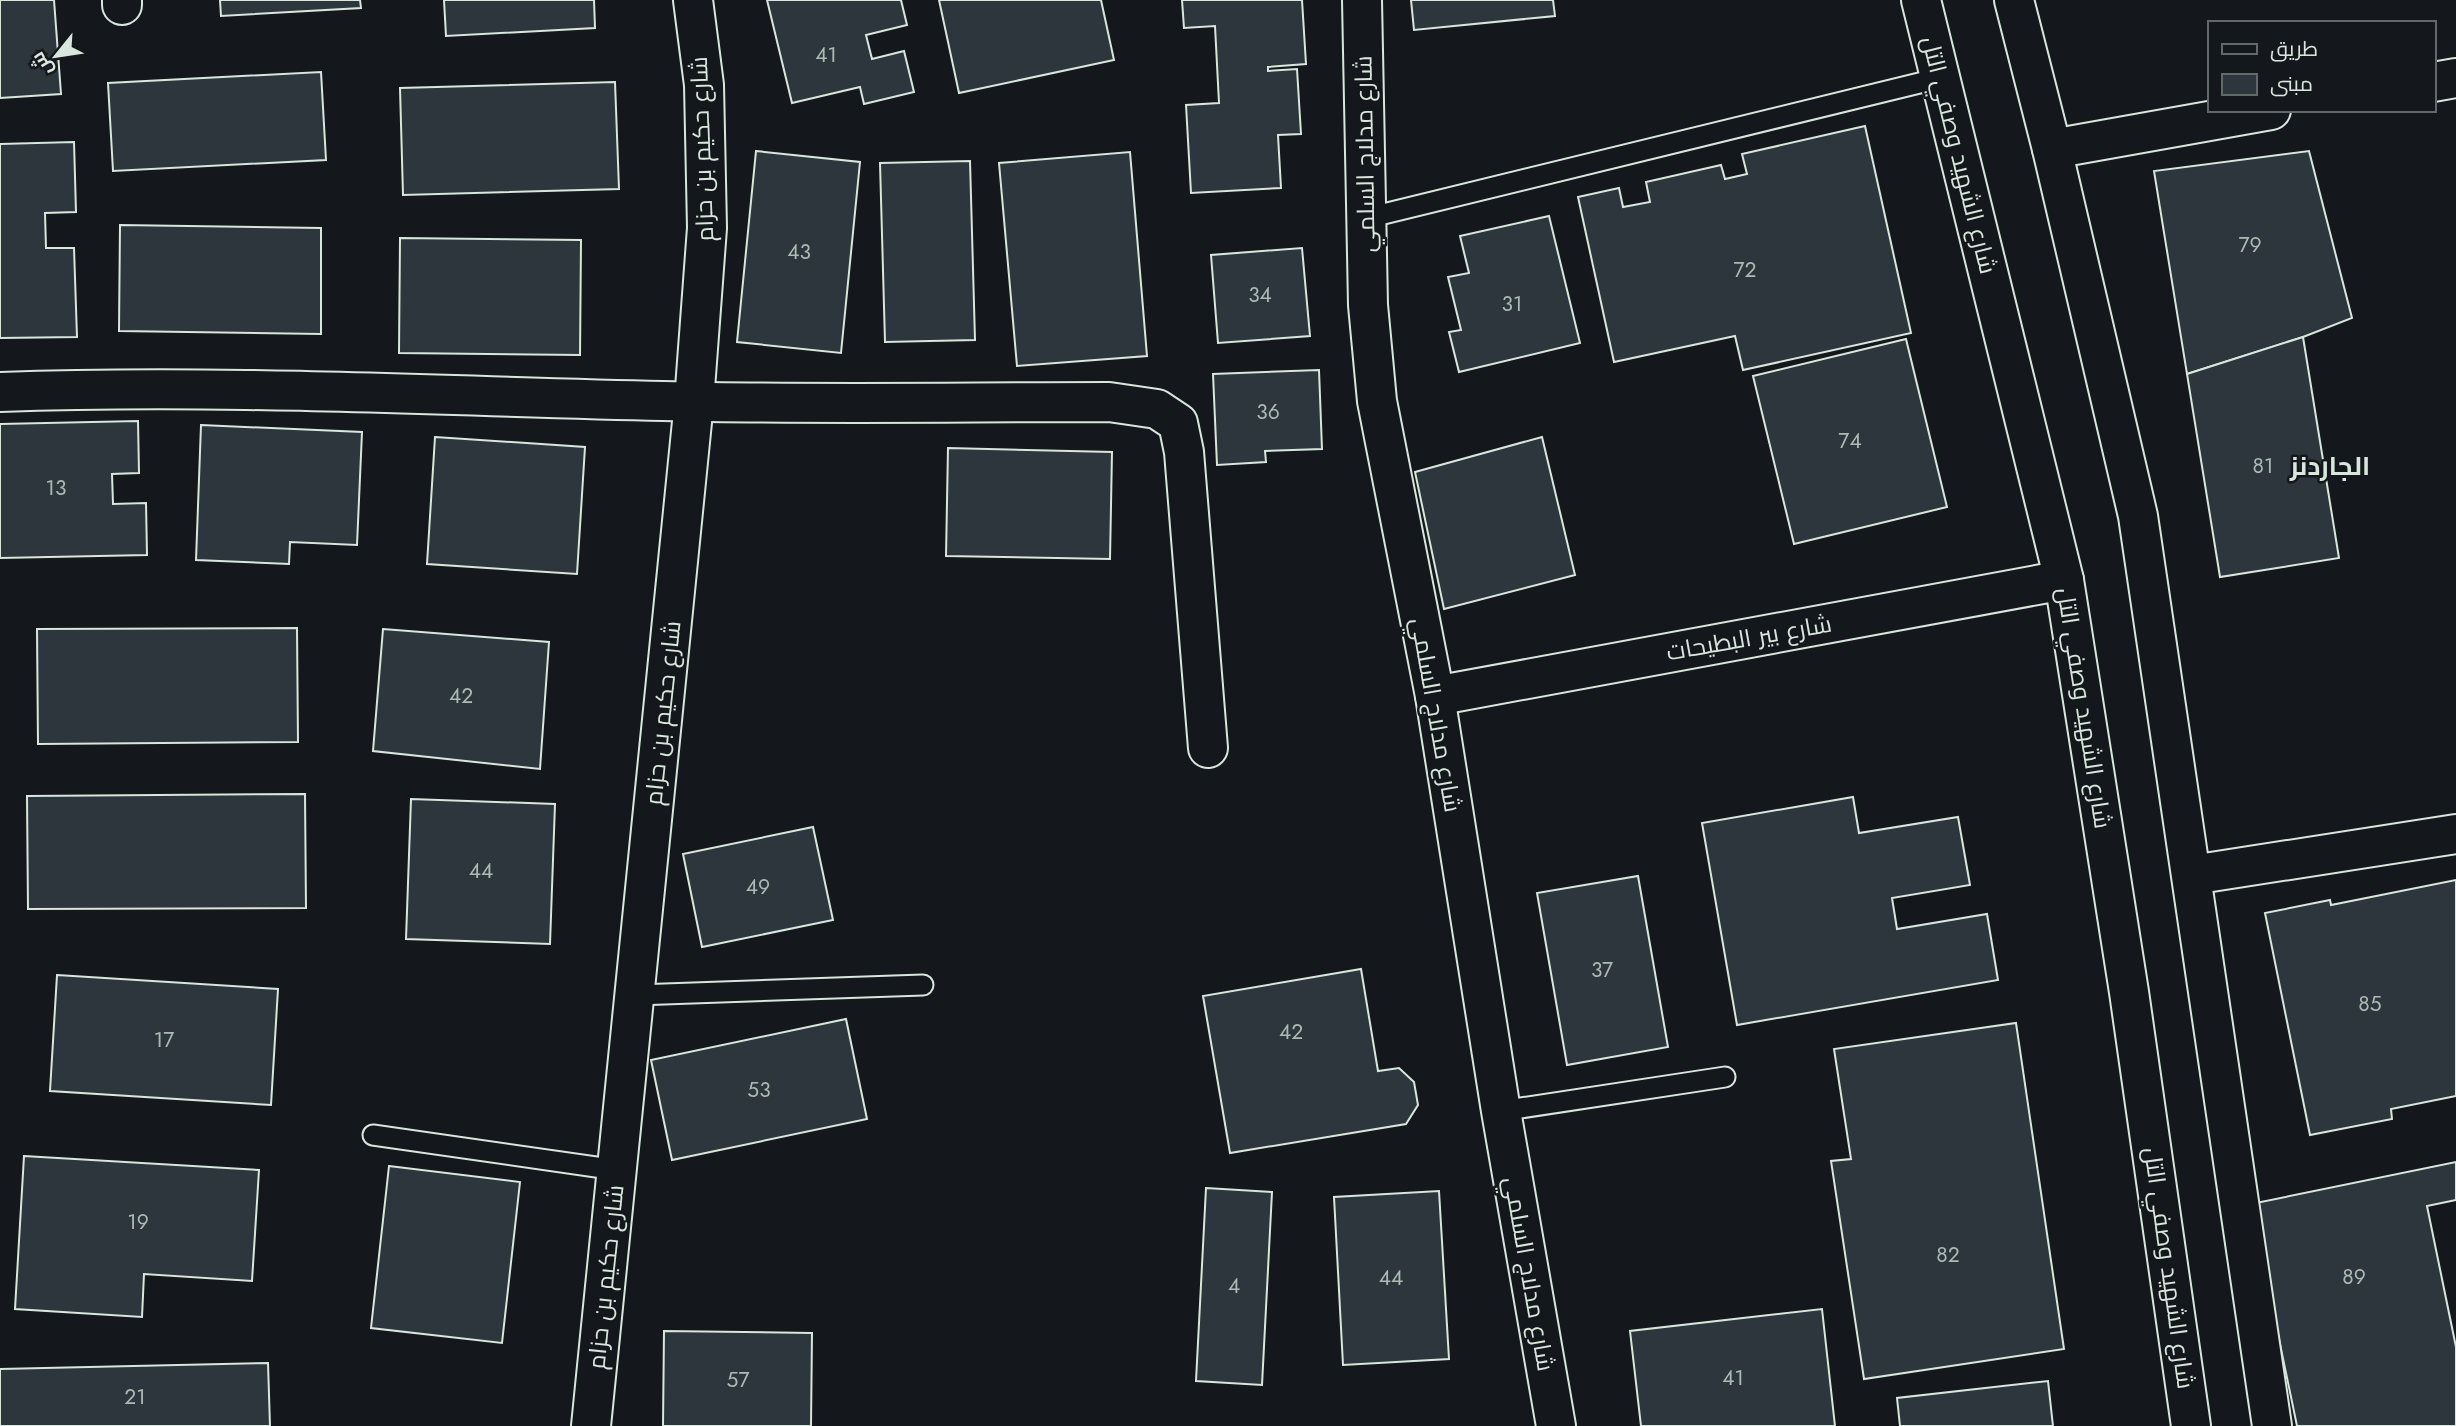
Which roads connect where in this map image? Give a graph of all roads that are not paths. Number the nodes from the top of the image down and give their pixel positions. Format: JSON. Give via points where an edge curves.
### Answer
{"nodes":[{"id":1,"x":693,"y":0,"type":"edge"},
{"id":2,"x":1362,"y":0,"type":"edge"},
{"id":3,"x":1921,"y":0,"type":"edge"},
{"id":4,"x":2014,"y":0,"type":"edge"},
{"id":5,"x":1940,"y":78,"type":"junction"},
{"id":6,"x":2456,"y":78,"type":"edge"},
{"id":7,"x":2435,"y":82,"type":"edge"},
{"id":8,"x":2260,"y":112,"type":"edge"},
{"id":9,"x":2052,"y":149,"type":"junction"},
{"id":10,"x":1367,"y":218,"type":"junction"},
{"id":11,"x":0,"y":393,"type":"edge"},
{"id":12,"x":694,"y":402,"type":"junction"},
{"id":13,"x":2064,"y":580,"type":"junction"},
{"id":14,"x":1434,"y":696,"type":"junction"},
{"id":15,"x":1208,"y":748,"type":"dead end"},
{"id":16,"x":2456,"y":834,"type":"edge"},
{"id":17,"x":2192,"y":875,"type":"junction"},
{"id":18,"x":923,"y":985,"type":"dead end"},
{"id":19,"x":636,"y":995,"type":"junction"},
{"id":20,"x":1725,"y":1077,"type":"dead end"},
{"id":21,"x":1501,"y":1111,"type":"junction"},
{"id":22,"x":373,"y":1135,"type":"dead end"},
{"id":23,"x":617,"y":1170,"type":"junction"},
{"id":24,"x":592,"y":1426,"type":"edge"},
{"id":25,"x":1556,"y":1426,"type":"edge"},
{"id":26,"x":2191,"y":1426,"type":"edge"},
{"id":27,"x":2272,"y":1426,"type":"edge"}],
"edges":[{"from":1,"to":12,"type":"street","name":"شارع حكيم بن حزام","via":[[704,85],[708,228]]},
{"from":2,"to":10,"type":"street","name":"شارع مدلاج السلمي"},
{"from":3,"to":5,"type":"street","name":"شارع الشهيد وصفي التل"},
{"from":4,"to":9,"type":"street"},
{"from":5,"to":10,"type":"lane"},
{"from":5,"to":13,"type":"street","name":"شارع الشهيد وصفي التل"},
{"from":6,"to":7,"type":"street"},
{"from":8,"to":9,"type":"street"},
{"from":9,"to":17,"type":"street","via":[[2138,516]]},
{"from":10,"to":14,"type":"street","name":"شارع مدلاج السلمي","via":[[1368,305],[1377,401]]},
{"from":11,"to":12,"type":"street","via":[[279,392]]},
{"from":12,"to":15,"type":"street","via":[[1109,402],[1157,409],[1168,416],[1178,423],[1184,452]]},
{"from":12,"to":19,"type":"street","name":"شارع حكيم بن حزام"},
{"from":13,"to":14,"type":"street","name":"شارع بير البطيحات"},
{"from":13,"to":26,"type":"street","name":"شارع الشهيد وصفي التل"},
{"from":14,"to":21,"type":"street","name":"شارع مدلاج السلمي"},
{"from":16,"to":17,"type":"street"},
{"from":17,"to":27,"type":"street"},
{"from":18,"to":19,"type":"lane"},
{"from":19,"to":23,"type":"street","name":"شارع حكيم بن حزام"},
{"from":20,"to":21,"type":"lane"},
{"from":21,"to":25,"type":"street","name":"شارع مدلاج السلمي"},
{"from":22,"to":23,"type":"lane"},
{"from":23,"to":24,"type":"street","name":"شارع حكيم بن حزام"}]}
